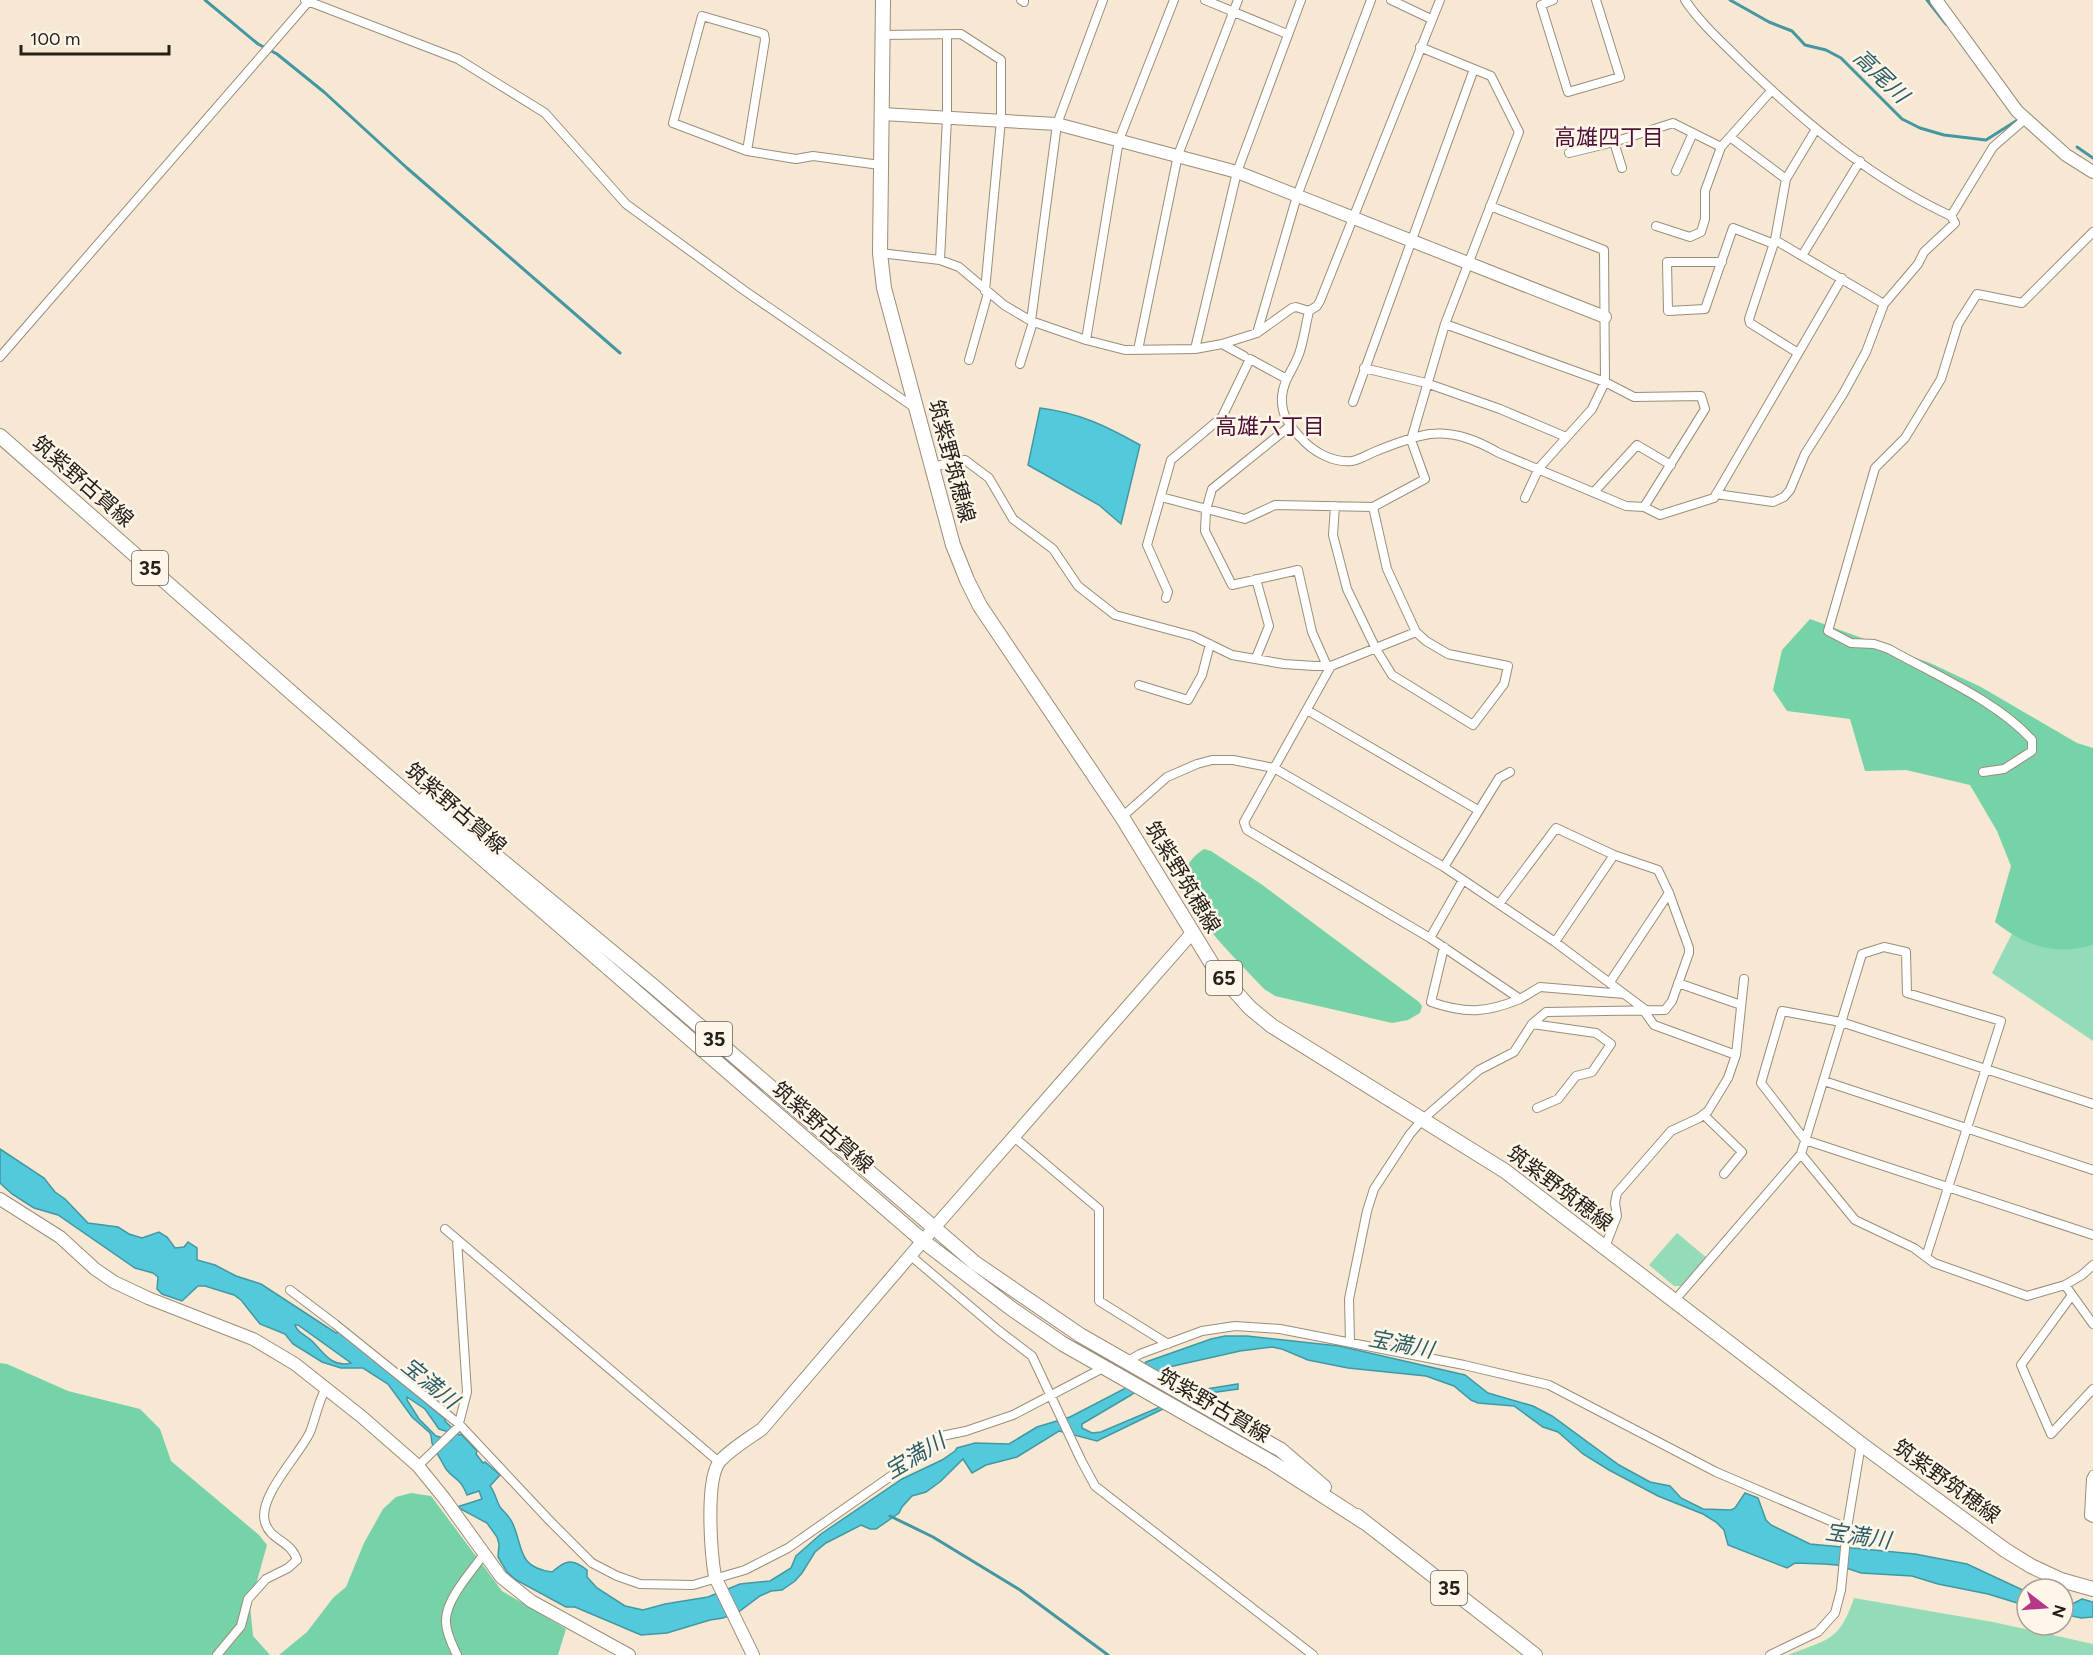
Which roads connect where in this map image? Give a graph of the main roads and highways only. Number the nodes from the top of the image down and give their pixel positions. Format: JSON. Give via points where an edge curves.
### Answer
{"nodes":[{"id":1,"x":883,"y":0,"type":"edge"},
{"id":2,"x":0,"y":436,"type":"edge"},
{"id":3,"x":301,"y":701,"type":"junction"},
{"id":4,"x":1364,"y":1522,"type":"junction"},
{"id":5,"x":2093,"y":1589,"type":"edge"},
{"id":6,"x":1535,"y":1655,"type":"edge"}],
"edges":[{"from":1,"to":5,"type":"main road","name":"筑紫野筑穂線","number":"65","via":[[880,253],[884,288],[953,545],[980,606],[1122,817],[1215,969],[1272,1026],[1505,1171],[1860,1444],[2005,1550],[2061,1580]]},
{"from":2,"to":3,"type":"main road","name":"筑紫野古賀線","number":"35"},
{"from":3,"to":4,"type":"main road","name":"筑紫野古賀線","number":"35","via":[[558,906],[975,1263],[1080,1335],[1281,1450]]},
{"from":3,"to":4,"type":"main road","name":"筑紫野古賀線","number":"35","via":[[923,1241],[1063,1344],[1271,1461]]},
{"from":4,"to":6,"type":"main road","name":"筑紫野古賀線","number":"35"}]}
